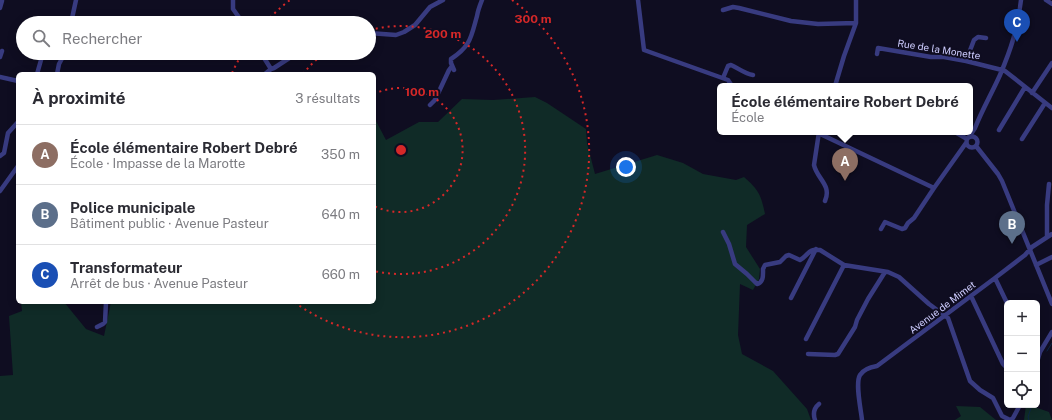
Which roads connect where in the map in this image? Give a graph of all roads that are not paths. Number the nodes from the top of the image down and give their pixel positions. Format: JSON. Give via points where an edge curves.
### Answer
{"nodes":[{"id":1,"x":2,"y":0,"type":"edge"},
{"id":2,"x":76,"y":0,"type":"edge"},
{"id":3,"x":233,"y":0,"type":"edge"},
{"id":4,"x":443,"y":0,"type":"edge"},
{"id":5,"x":482,"y":0,"type":"edge"},
{"id":6,"x":638,"y":0,"type":"edge"},
{"id":7,"x":856,"y":0,"type":"edge"},
{"id":8,"x":1021,"y":0,"type":"edge"},
{"id":9,"x":0,"y":8,"type":"edge"},
{"id":10,"x":723,"y":10,"type":"dead end"},
{"id":11,"x":73,"y":16,"type":"edge"},
{"id":12,"x":238,"y":16,"type":"edge"},
{"id":13,"x":856,"y":23,"type":"junction"},
{"id":14,"x":376,"y":34,"type":"edge"},
{"id":15,"x":986,"y":38,"type":"dead end"},
{"id":16,"x":2,"y":51,"type":"dead end"},
{"id":17,"x":877,"y":54,"type":"dead end"},
{"id":18,"x":0,"y":56,"type":"edge"},
{"id":19,"x":41,"y":60,"type":"dead end"},
{"id":20,"x":61,"y":60,"type":"edge"},
{"id":21,"x":265,"y":60,"type":"edge"},
{"id":22,"x":286,"y":60,"type":"edge"},
{"id":23,"x":966,"y":61,"type":"junction"},
{"id":24,"x":1052,"y":63,"type":"edge"},
{"id":25,"x":271,"y":69,"type":"junction"},
{"id":26,"x":1002,"y":70,"type":"junction"},
{"id":27,"x":38,"y":72,"type":"edge"},
{"id":28,"x":57,"y":72,"type":"edge"},
{"id":29,"x":267,"y":72,"type":"edge"},
{"id":30,"x":753,"y":75,"type":"dead end"},
{"id":31,"x":0,"y":76,"type":"edge"},
{"id":32,"x":723,"y":78,"type":"junction"},
{"id":33,"x":16,"y":80,"type":"edge"},
{"id":34,"x":730,"y":83,"type":"edge"},
{"id":35,"x":836,"y":83,"type":"edge"},
{"id":36,"x":1025,"y":87,"type":"junction"},
{"id":37,"x":1032,"y":92,"type":"junction"},
{"id":38,"x":1045,"y":103,"type":"junction"},
{"id":39,"x":430,"y":105,"type":"dead end"},
{"id":40,"x":1052,"y":108,"type":"edge"},
{"id":41,"x":16,"y":124,"type":"edge"},
{"id":42,"x":975,"y":128,"type":"junction"},
{"id":43,"x":999,"y":130,"type":"dead end"},
{"id":44,"x":973,"y":132,"type":"edge"},
{"id":45,"x":818,"y":135,"type":"edge"},
{"id":46,"x":824,"y":135,"type":"edge"},
{"id":47,"x":959,"y":135,"type":"edge"},
{"id":48,"x":972,"y":135,"type":"edge"},
{"id":49,"x":975,"y":138,"type":"junction"},
{"id":50,"x":1022,"y":139,"type":"dead end"},
{"id":51,"x":968,"y":142,"type":"junction"},
{"id":52,"x":976,"y":146,"type":"junction"},
{"id":53,"x":0,"y":156,"type":"edge"},
{"id":54,"x":16,"y":168,"type":"edge"},
{"id":55,"x":1049,"y":184,"type":"dead end"},
{"id":56,"x":934,"y":188,"type":"junction"},
{"id":57,"x":0,"y":191,"type":"edge"},
{"id":58,"x":825,"y":201,"type":"dead end"},
{"id":59,"x":882,"y":229,"type":"dead end"},
{"id":60,"x":723,"y":232,"type":"dead end"},
{"id":61,"x":1052,"y":234,"type":"edge"},
{"id":62,"x":1047,"y":237,"type":"junction"},
{"id":63,"x":816,"y":250,"type":"junction"},
{"id":64,"x":1030,"y":250,"type":"junction"},
{"id":65,"x":1052,"y":257,"type":"edge"},
{"id":66,"x":844,"y":264,"type":"junction"},
{"id":67,"x":1036,"y":265,"type":"junction"},
{"id":68,"x":885,"y":272,"type":"junction"},
{"id":69,"x":995,"y":278,"type":"junction"},
{"id":70,"x":971,"y":296,"type":"junction"},
{"id":71,"x":791,"y":298,"type":"dead end"},
{"id":72,"x":1006,"y":300,"type":"edge"},
{"id":73,"x":106,"y":304,"type":"edge"},
{"id":74,"x":1052,"y":304,"type":"edge"},
{"id":75,"x":945,"y":316,"type":"junction"},
{"id":76,"x":97,"y":327,"type":"dead end"},
{"id":77,"x":1052,"y":332,"type":"edge"},
{"id":78,"x":806,"y":339,"type":"dead end"},
{"id":79,"x":1040,"y":349,"type":"edge"},
{"id":80,"x":808,"y":354,"type":"dead end"},
{"id":81,"x":1004,"y":364,"type":"edge"},
{"id":82,"x":819,"y":404,"type":"dead end"},
{"id":83,"x":1019,"y":408,"type":"edge"},
{"id":84,"x":816,"y":420,"type":"edge"},
{"id":85,"x":862,"y":420,"type":"edge"}],
"edges":[{"from":1,"to":9,"type":"street"},
{"from":2,"to":11,"type":"street"},
{"from":3,"to":12,"type":"street","via":[[233,9]]},
{"from":4,"to":14,"type":"street","via":[[430,7],[404,32],[396,35]]},
{"from":5,"to":39,"type":"street","via":[[472,36],[460,54],[451,59],[453,68],[449,70],[435,100]]},
{"from":6,"to":32,"type":"street","via":[[644,50]]},
{"from":7,"to":13,"type":"street"},
{"from":8,"to":26,"type":"street","via":[[1015,35]]},
{"from":10,"to":13,"type":"street","via":[[733,7],[791,21],[818,24]]},
{"from":13,"to":35,"type":"street"},
{"from":15,"to":23,"type":"street","via":[[978,37],[974,40]]},
{"from":16,"to":18,"type":"street"},
{"from":17,"to":23,"type":"street","name":"Rue de la Monette","via":[[878,48],[931,58],[944,57]]},
{"from":19,"to":27,"type":"street"},
{"from":20,"to":28,"type":"street"},
{"from":21,"to":25,"type":"street"},
{"from":22,"to":25,"type":"street"},
{"from":23,"to":26,"type":"street","name":"Rue de la Monette"},
{"from":24,"to":37,"type":"street"},
{"from":25,"to":29,"type":"street"},
{"from":26,"to":36,"type":"street"},
{"from":26,"to":42,"type":"street"},
{"from":30,"to":32,"type":"street","via":[[730,65]]},
{"from":31,"to":33,"type":"street"},
{"from":32,"to":34,"type":"street"},
{"from":36,"to":37,"type":"street"},
{"from":36,"to":43,"type":"street"},
{"from":37,"to":38,"type":"street"},
{"from":38,"to":40,"type":"street"},
{"from":38,"to":50,"type":"street"},
{"from":41,"to":53,"type":"street","via":[[8,133],[4,153]]},
{"from":42,"to":44,"type":"street"},
{"from":42,"to":49,"type":"street"},
{"from":45,"to":58,"type":"street","via":[[814,165],[826,187]]},
{"from":46,"to":56,"type":"street"},
{"from":47,"to":51,"type":"street"},
{"from":48,"to":51,"type":"street"},
{"from":49,"to":51,"type":"street","via":[[972,136]]},
{"from":49,"to":52,"type":"street"},
{"from":51,"to":52,"type":"street","via":[[973,147]]},
{"from":51,"to":56,"type":"street"},
{"from":52,"to":64,"type":"street","via":[[1002,181]]},
{"from":54,"to":57,"type":"street"},
{"from":55,"to":62,"type":"street"},
{"from":56,"to":59,"type":"street","via":[[914,218],[903,229],[886,222]]},
{"from":60,"to":63,"type":"street","via":[[735,264],[757,284],[764,276],[762,269],[765,266],[780,262],[789,255],[800,260],[811,250]]},
{"from":61,"to":62,"type":"street","name":"Avenue de Mimet"},
{"from":62,"to":64,"type":"street","name":"Avenue de Mimet"},
{"from":63,"to":66,"type":"street"},
{"from":63,"to":71,"type":"street"},
{"from":64,"to":67,"type":"street"},
{"from":64,"to":69,"type":"street","name":"Avenue de Mimet"},
{"from":65,"to":67,"type":"street"},
{"from":66,"to":68,"type":"street"},
{"from":66,"to":78,"type":"street"},
{"from":67,"to":74,"type":"street"},
{"from":68,"to":75,"type":"street","via":[[899,277]]},
{"from":68,"to":80,"type":"street","via":[[868,299],[856,327],[838,354]]},
{"from":69,"to":70,"type":"street","name":"Avenue de Mimet"},
{"from":69,"to":72,"type":"street"},
{"from":70,"to":75,"type":"street","name":"Avenue de Mimet"},
{"from":70,"to":81,"type":"street"},
{"from":73,"to":76,"type":"street","via":[[105,322]]},
{"from":75,"to":83,"type":"street","via":[[948,318],[970,381],[993,398],[1002,416],[1010,420],[1014,418]]},
{"from":75,"to":85,"type":"street","name":"Avenue de Mimet","via":[[877,366],[861,373],[858,384]]},
{"from":77,"to":79,"type":"street"},
{"from":82,"to":84,"type":"street","via":[[814,411]]}]}
